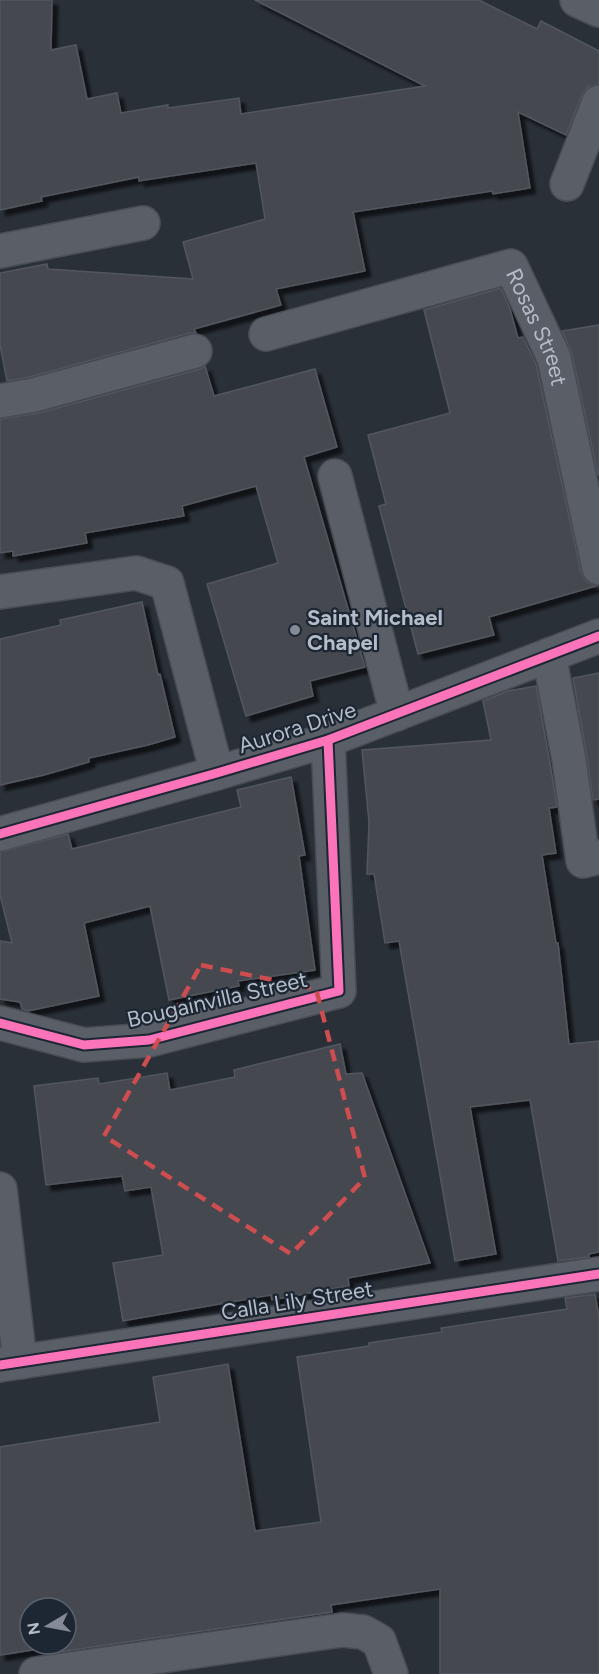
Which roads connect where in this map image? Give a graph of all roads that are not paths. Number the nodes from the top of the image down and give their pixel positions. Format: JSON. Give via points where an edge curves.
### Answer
{"nodes":[{"id":1,"x":577,"y":0,"type":"edge"},
{"id":2,"x":599,"y":10,"type":"edge"},
{"id":3,"x":599,"y":102,"type":"edge"},
{"id":4,"x":567,"y":184,"type":"dead end"},
{"id":5,"x":143,"y":223,"type":"dead end"},
{"id":6,"x":0,"y":251,"type":"edge"},
{"id":7,"x":266,"y":334,"type":"dead end"},
{"id":8,"x":195,"y":351,"type":"dead end"},
{"id":9,"x":0,"y":401,"type":"edge"},
{"id":10,"x":335,"y":476,"type":"dead end"},
{"id":11,"x":599,"y":568,"type":"edge"},
{"id":12,"x":0,"y":592,"type":"edge"},
{"id":13,"x":599,"y":636,"type":"edge"},
{"id":14,"x":549,"y":655,"type":"junction"},
{"id":15,"x":397,"y":714,"type":"junction"},
{"id":16,"x":327,"y":740,"type":"junction"},
{"id":17,"x":217,"y":773,"type":"junction"},
{"id":18,"x":0,"y":834,"type":"edge"},
{"id":19,"x":599,"y":857,"type":"edge"},
{"id":20,"x":0,"y":1023,"type":"edge"},
{"id":21,"x":0,"y":1190,"type":"edge"},
{"id":22,"x":599,"y":1274,"type":"edge"},
{"id":23,"x":10,"y":1363,"type":"edge"},
{"id":24,"x":36,"y":1674,"type":"edge"},
{"id":25,"x":391,"y":1674,"type":"edge"}],
"edges":[{"from":1,"to":2,"type":"street"},
{"from":3,"to":4,"type":"street"},
{"from":5,"to":6,"type":"street"},
{"from":7,"to":11,"type":"street","name":"Rosas Street","via":[[512,266],[554,358]]},
{"from":8,"to":9,"type":"street"},
{"from":10,"to":15,"type":"street"},
{"from":12,"to":17,"type":"street","via":[[136,573],[167,583]]},
{"from":13,"to":14,"type":"street","name":"Aurora Drive"},
{"from":14,"to":15,"type":"street","name":"Aurora Drive"},
{"from":14,"to":19,"type":"street","via":[[583,861]]},
{"from":15,"to":16,"type":"street","name":"Aurora Drive"},
{"from":16,"to":17,"type":"street","name":"Aurora Drive"},
{"from":16,"to":20,"type":"street","name":"Bougainvilla Street","via":[[339,991],[148,1040],[84,1045]]},
{"from":17,"to":18,"type":"street","name":"Aurora Drive"},
{"from":21,"to":23,"type":"street"},
{"from":22,"to":23,"type":"street","name":"Calla Lily Street"},
{"from":24,"to":25,"type":"street","via":[[342,1630],[363,1632],[379,1641]]}]}
